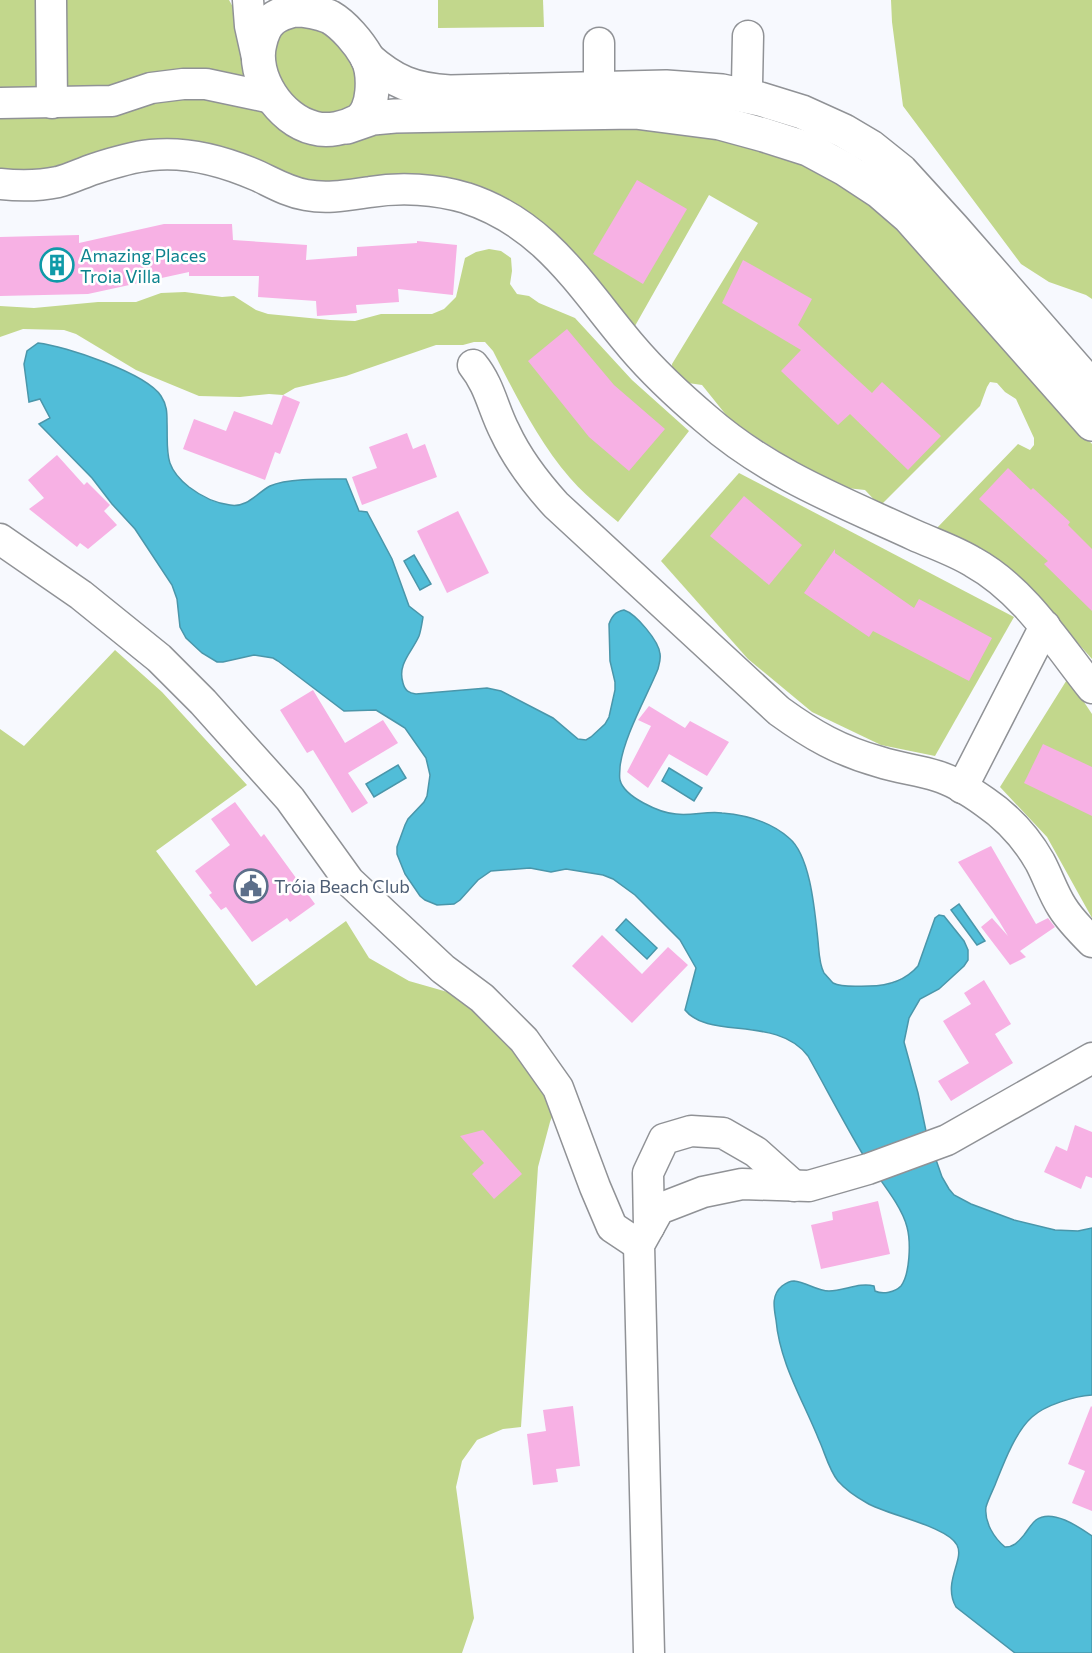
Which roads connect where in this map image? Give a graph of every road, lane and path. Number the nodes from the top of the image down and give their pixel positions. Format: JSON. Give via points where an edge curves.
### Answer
{"nodes":[{"id":1,"x":51,"y":0,"type":"edge"},
{"id":2,"x":248,"y":0,"type":"edge"},
{"id":3,"x":329,"y":12,"type":"edge"},
{"id":4,"x":748,"y":36,"type":"dead end"},
{"id":5,"x":598,"y":43,"type":"dead end"},
{"id":6,"x":367,"y":58,"type":"junction"},
{"id":7,"x":258,"y":63,"type":"junction"},
{"id":8,"x":599,"y":89,"type":"junction"},
{"id":9,"x":745,"y":96,"type":"junction"},
{"id":10,"x":272,"y":98,"type":"junction"},
{"id":11,"x":0,"y":103,"type":"edge"},
{"id":12,"x":52,"y":103,"type":"junction"},
{"id":13,"x":347,"y":127,"type":"junction"},
{"id":14,"x":0,"y":184,"type":"edge"},
{"id":15,"x":473,"y":364,"type":"dead end"},
{"id":16,"x":1092,"y":387,"type":"edge"},
{"id":17,"x":1092,"y":424,"type":"edge"},
{"id":18,"x":0,"y":539,"type":"edge"},
{"id":19,"x":1045,"y":626,"type":"junction"},
{"id":20,"x":1092,"y":688,"type":"edge"},
{"id":21,"x":962,"y":788,"type":"junction"},
{"id":22,"x":1092,"y":942,"type":"edge"},
{"id":23,"x":1092,"y":1059,"type":"edge"},
{"id":24,"x":794,"y":1185,"type":"junction"},
{"id":25,"x":644,"y":1236,"type":"junction"},
{"id":26,"x":649,"y":1653,"type":"edge"}],
"edges":[{"from":1,"to":12,"type":"street"},
{"from":2,"to":7,"type":"street"},
{"from":3,"to":6,"type":"main road"},
{"from":3,"to":7,"type":"main road","via":[[331,18],[294,10],[271,20],[262,34]]},
{"from":4,"to":9,"type":"street"},
{"from":5,"to":8,"type":"street"},
{"from":6,"to":8,"type":"main road","via":[[383,72],[426,91]]},
{"from":6,"to":13,"type":"main road","via":[[371,72],[370,104],[363,117]]},
{"from":7,"to":10,"type":"main road"},
{"from":8,"to":9,"type":"main road","via":[[666,87]]},
{"from":9,"to":16,"type":"main road","via":[[802,112],[844,130],[901,171]]},
{"from":10,"to":12,"type":"street","via":[[206,84],[183,84],[151,88],[112,101]]},
{"from":10,"to":13,"type":"main road","via":[[298,122],[314,128]]},
{"from":11,"to":12,"type":"street"},
{"from":13,"to":17,"type":"main road","via":[[395,116],[635,112],[720,123],[808,149],[846,169],[909,217]]},
{"from":14,"to":19,"type":"street","via":[[60,181],[125,160],[177,154],[205,157],[304,195],[344,196],[398,189],[465,198],[521,226],[548,246],[634,350],[730,440],[822,495],[974,562],[998,579]]},
{"from":15,"to":21,"type":"street","via":[[483,377],[517,456],[556,505],[779,711],[829,743],[880,762],[940,777]]},
{"from":18,"to":25,"type":"street","via":[[81,595],[159,658],[290,799],[349,881],[524,1040],[558,1088],[612,1227]]},
{"from":19,"to":20,"type":"street"},
{"from":19,"to":21,"type":"street"},
{"from":21,"to":22,"type":"street","via":[[987,803],[1029,844],[1063,909]]},
{"from":23,"to":24,"type":"street","via":[[947,1140],[868,1169],[809,1186]]},
{"from":24,"to":25,"type":"street","via":[[742,1184],[704,1192],[659,1209]]},
{"from":24,"to":25,"type":"street","via":[[756,1152],[723,1132],[691,1131],[664,1139],[648,1173]]},
{"from":25,"to":26,"type":"street"}]}
